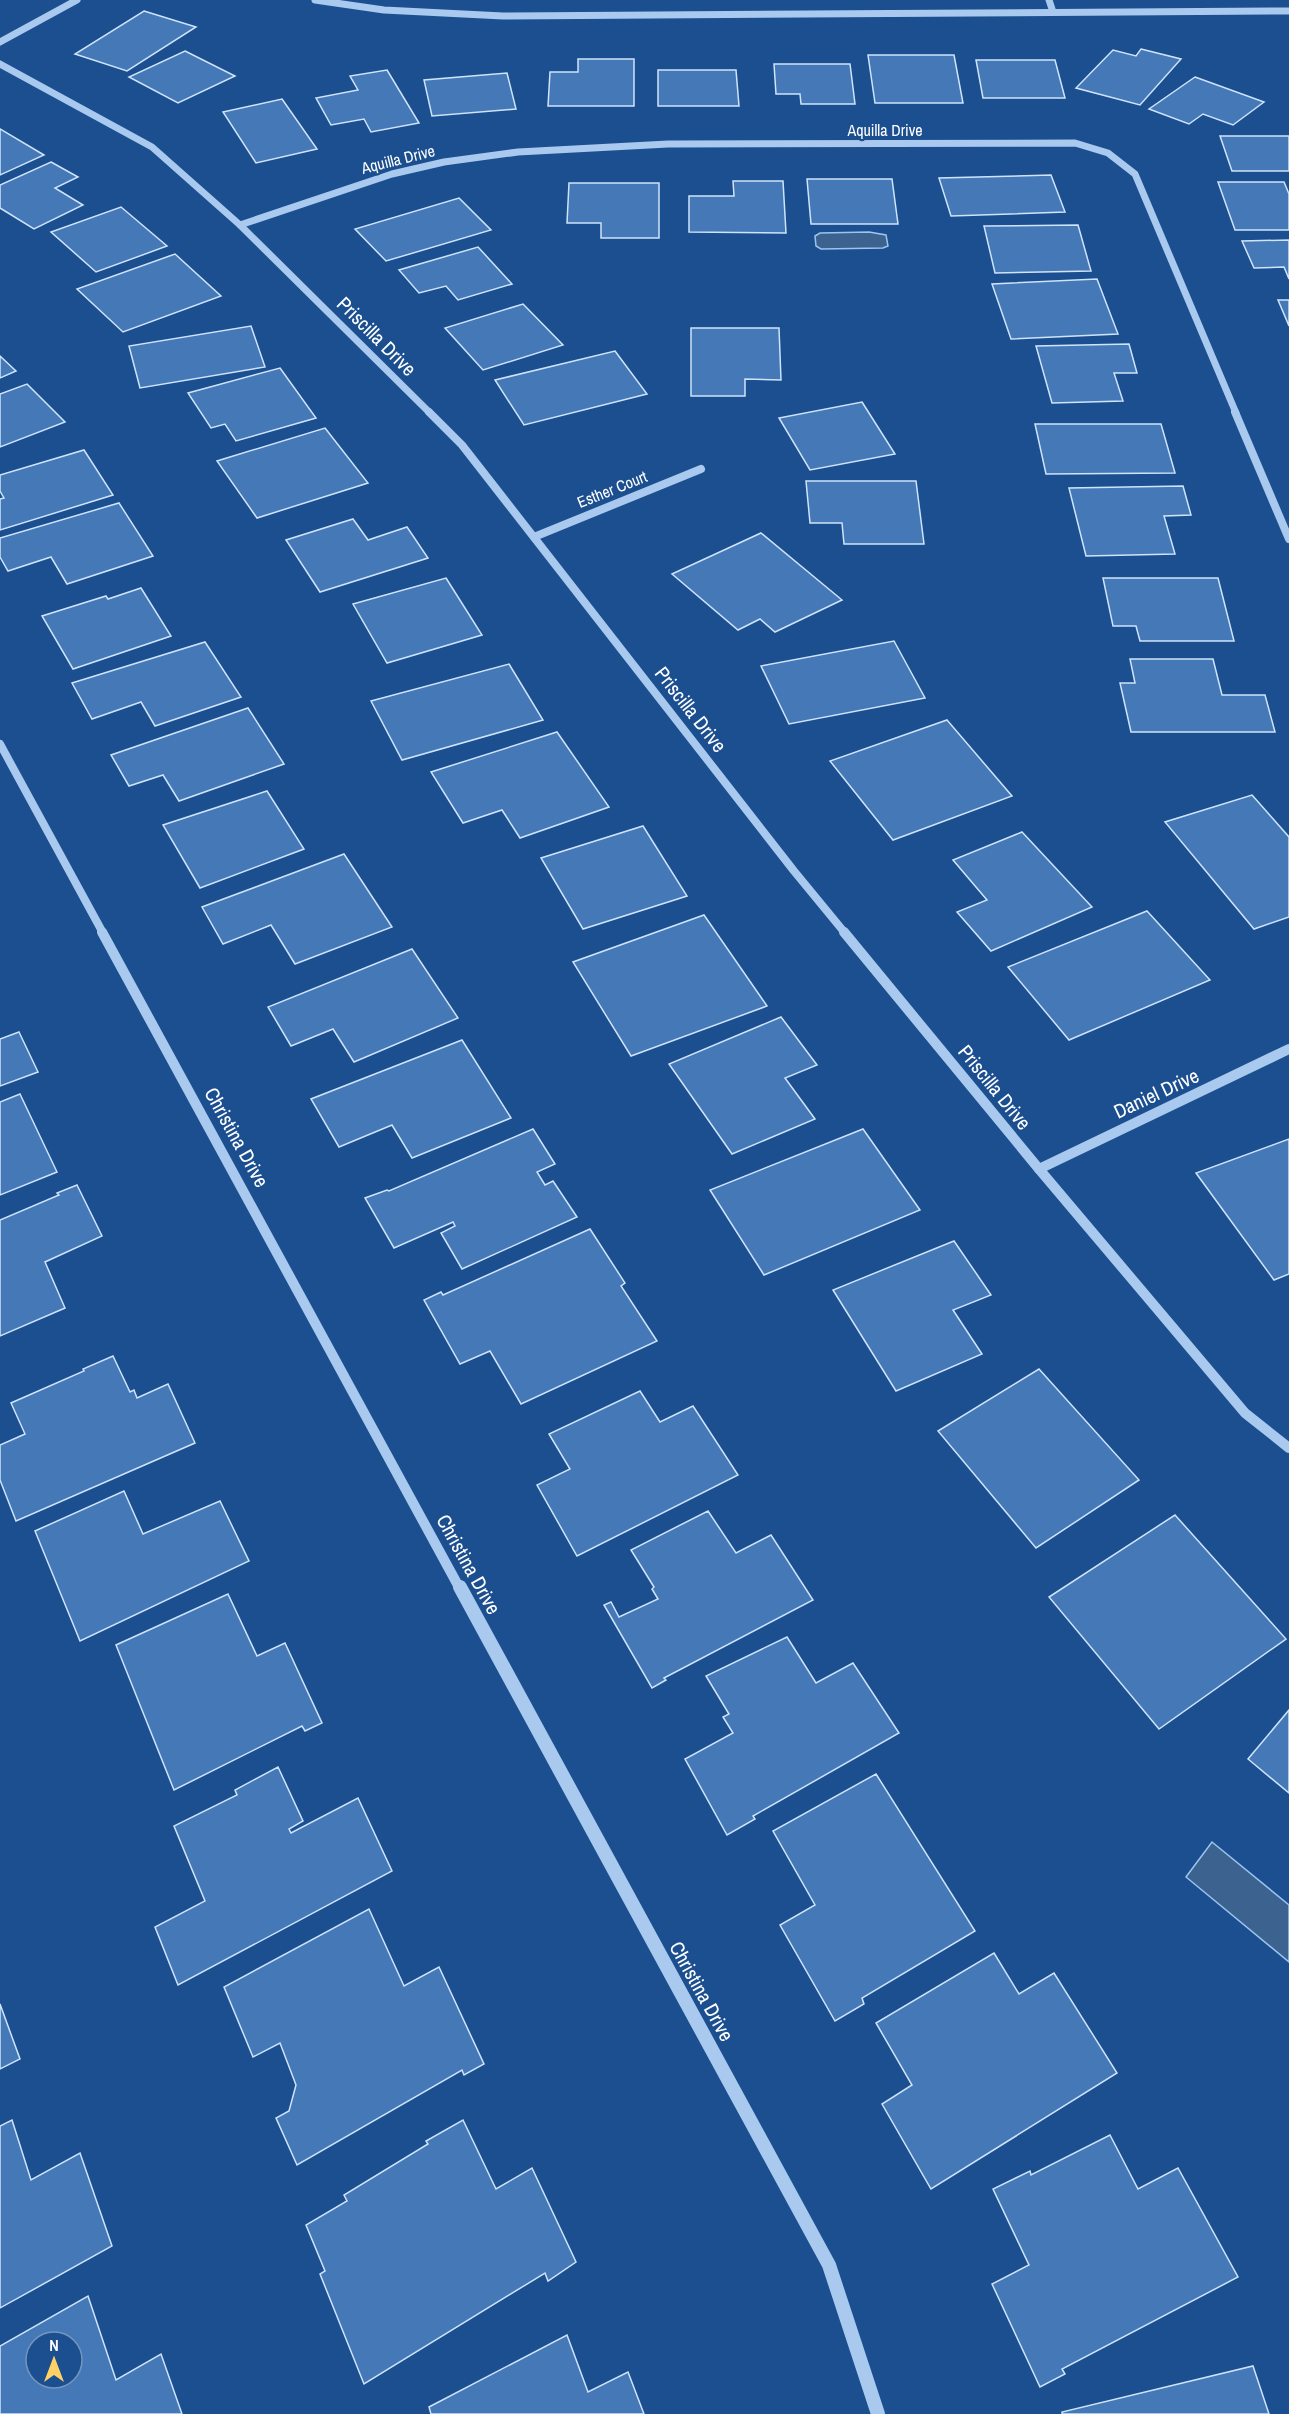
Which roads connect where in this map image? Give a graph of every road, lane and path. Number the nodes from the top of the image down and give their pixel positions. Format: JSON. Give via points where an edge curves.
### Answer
{"nodes":[{"id":1,"x":77,"y":0,"type":"edge"},
{"id":2,"x":315,"y":0,"type":"edge"},
{"id":3,"x":1050,"y":0,"type":"edge"},
{"id":4,"x":1289,"y":11,"type":"edge"},
{"id":5,"x":1053,"y":12,"type":"junction"},
{"id":6,"x":0,"y":42,"type":"edge"},
{"id":7,"x":0,"y":64,"type":"edge"},
{"id":8,"x":240,"y":225,"type":"junction"},
{"id":9,"x":701,"y":469,"type":"dead end"},
{"id":10,"x":534,"y":537,"type":"junction"},
{"id":11,"x":1289,"y":539,"type":"edge"},
{"id":12,"x":0,"y":744,"type":"edge"},
{"id":13,"x":1289,"y":1049,"type":"edge"},
{"id":14,"x":1039,"y":1169,"type":"junction"},
{"id":15,"x":1289,"y":1448,"type":"edge"},
{"id":16,"x":878,"y":2414,"type":"edge"}],
"edges":[{"from":1,"to":6,"type":"street"},
{"from":2,"to":5,"type":"street","via":[[384,10],[503,16]]},
{"from":3,"to":5,"type":"street"},
{"from":4,"to":5,"type":"street"},
{"from":7,"to":8,"type":"street","name":"Priscilla Drive","via":[[152,147]]},
{"from":8,"to":10,"type":"street","name":"Priscilla Drive","via":[[462,445]]},
{"from":8,"to":11,"type":"street","name":"Aquilla Drive","via":[[375,177],[523,150],[634,144],[885,143],[1075,143],[1101,148],[1135,174]]},
{"from":9,"to":10,"type":"street","name":"Esther Court"},
{"from":10,"to":14,"type":"street","name":"Priscilla Drive","via":[[794,871]]},
{"from":12,"to":16,"type":"street","name":"Christina Drive","via":[[829,2265]]},
{"from":13,"to":14,"type":"street","name":"Daniel Drive"},
{"from":14,"to":15,"type":"street","name":"Priscilla Drive","via":[[1245,1413]]}]}
